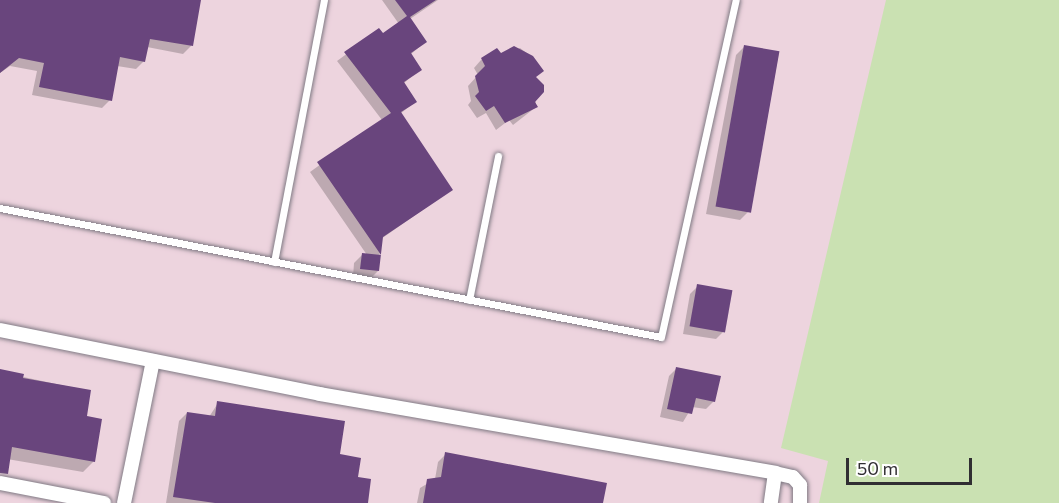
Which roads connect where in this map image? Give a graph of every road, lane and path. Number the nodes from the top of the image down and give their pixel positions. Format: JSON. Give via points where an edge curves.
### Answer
{"nodes":[{"id":1,"x":324,"y":0,"type":"edge"},
{"id":2,"x":736,"y":0,"type":"edge"},
{"id":3,"x":498,"y":156,"type":"dead end"},
{"id":4,"x":0,"y":208,"type":"edge"},
{"id":5,"x":274,"y":261,"type":"junction"},
{"id":6,"x":469,"y":300,"type":"junction"},
{"id":7,"x":0,"y":330,"type":"edge"},
{"id":8,"x":153,"y":361,"type":"junction"},
{"id":9,"x":775,"y":473,"type":"junction"},
{"id":10,"x":0,"y":483,"type":"edge"},
{"id":11,"x":104,"y":503,"type":"edge"},
{"id":12,"x":124,"y":503,"type":"edge"},
{"id":13,"x":771,"y":503,"type":"edge"},
{"id":14,"x":800,"y":503,"type":"edge"}],
"edges":[{"from":1,"to":5,"type":"lane"},
{"from":2,"to":6,"type":"lane","via":[[661,337]]},
{"from":3,"to":6,"type":"lane"},
{"from":4,"to":5,"type":"lane"},
{"from":5,"to":6,"type":"lane"},
{"from":7,"to":8,"type":"street"},
{"from":8,"to":9,"type":"street"},
{"from":8,"to":12,"type":"street"},
{"from":9,"to":13,"type":"street"},
{"from":9,"to":14,"type":"street","via":[[793,477],[800,485]]},
{"from":10,"to":11,"type":"street"}]}
